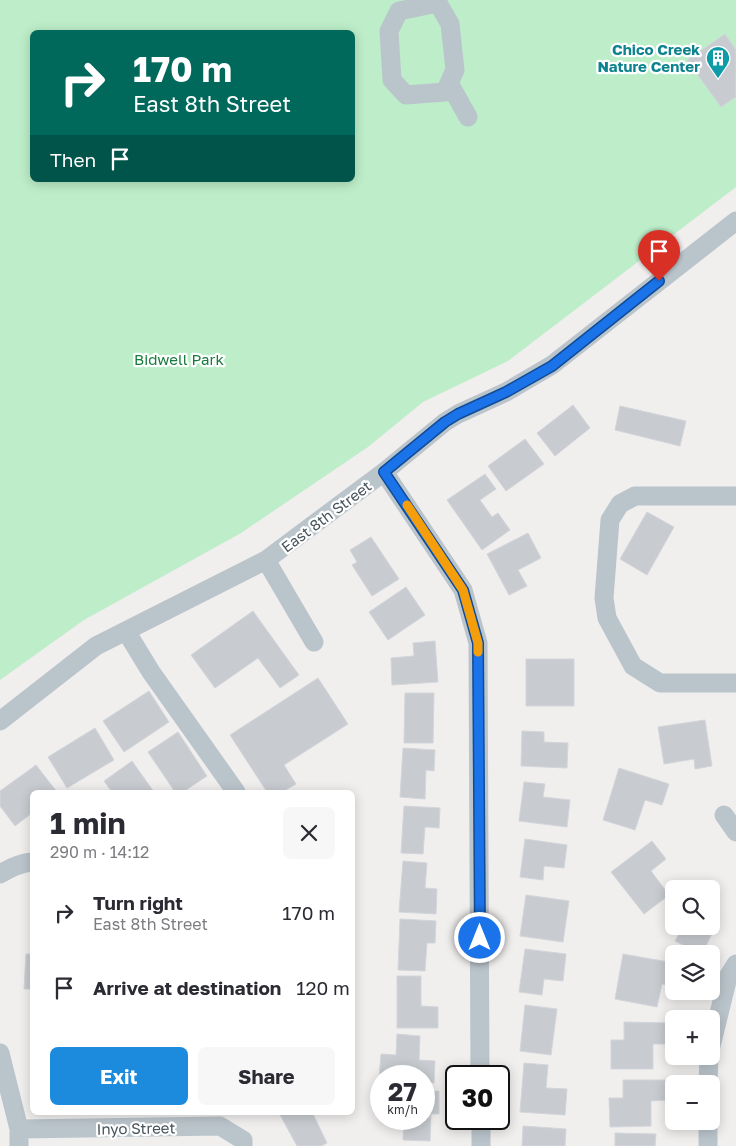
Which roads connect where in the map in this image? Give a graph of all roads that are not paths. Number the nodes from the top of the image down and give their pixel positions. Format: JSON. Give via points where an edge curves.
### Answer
{"nodes":[{"id":1,"x":440,"y":1,"type":"edge"},
{"id":2,"x":449,"y":83,"type":"junction"},
{"id":3,"x":468,"y":117,"type":"dead end"},
{"id":4,"x":736,"y":221,"type":"edge"},
{"id":5,"x":384,"y":472,"type":"junction"},
{"id":6,"x":736,"y":496,"type":"edge"},
{"id":7,"x":266,"y":560,"type":"junction"},
{"id":8,"x":126,"y":631,"type":"junction"},
{"id":9,"x":314,"y":642,"type":"dead end"},
{"id":10,"x":736,"y":683,"type":"edge"},
{"id":11,"x":0,"y":721,"type":"edge"},
{"id":12,"x":235,"y":790,"type":"edge"},
{"id":13,"x":724,"y":815,"type":"dead end"},
{"id":14,"x":736,"y":832,"type":"edge"},
{"id":15,"x":30,"y":862,"type":"edge"},
{"id":16,"x":0,"y":874,"type":"edge"},
{"id":17,"x":736,"y":964,"type":"edge"},
{"id":18,"x":720,"y":1010,"type":"edge"},
{"id":19,"x":0,"y":1053,"type":"edge"},
{"id":20,"x":480,"y":1065,"type":"edge"},
{"id":21,"x":481,"y":1130,"type":"edge"},
{"id":22,"x":708,"y":1130,"type":"edge"},
{"id":23,"x":19,"y":1138,"type":"edge"},
{"id":24,"x":243,"y":1146,"type":"edge"},
{"id":25,"x":481,"y":1146,"type":"edge"},
{"id":26,"x":708,"y":1146,"type":"edge"}],
"edges":[{"from":1,"to":2,"type":"street","via":[[450,24],[455,70]]},
{"from":1,"to":2,"type":"street","via":[[399,11],[389,31],[392,80],[406,95],[445,92]]},
{"from":2,"to":3,"type":"street"},
{"from":4,"to":5,"type":"street","name":"East 8th Street","via":[[552,366],[445,422]]},
{"from":5,"to":7,"type":"street","name":"East 8th Street"},
{"from":5,"to":20,"type":"street","via":[[463,590],[478,643]]},
{"from":6,"to":10,"type":"street","via":[[635,496],[620,504],[610,520],[604,598],[607,618],[634,666],[660,683]]},
{"from":7,"to":8,"type":"street","name":"East 8th Street"},
{"from":7,"to":9,"type":"street"},
{"from":8,"to":11,"type":"street","name":"East 8th Street","via":[[96,646]]},
{"from":8,"to":12,"type":"street"},
{"from":13,"to":14,"type":"street"},
{"from":15,"to":16,"type":"street"},
{"from":17,"to":18,"type":"street","via":[[728,977]]},
{"from":19,"to":23,"type":"street"},
{"from":21,"to":25,"type":"street"},
{"from":22,"to":26,"type":"street"},
{"from":23,"to":24,"type":"street","name":"Inyo Street","via":[[220,1126],[242,1140]]}]}
